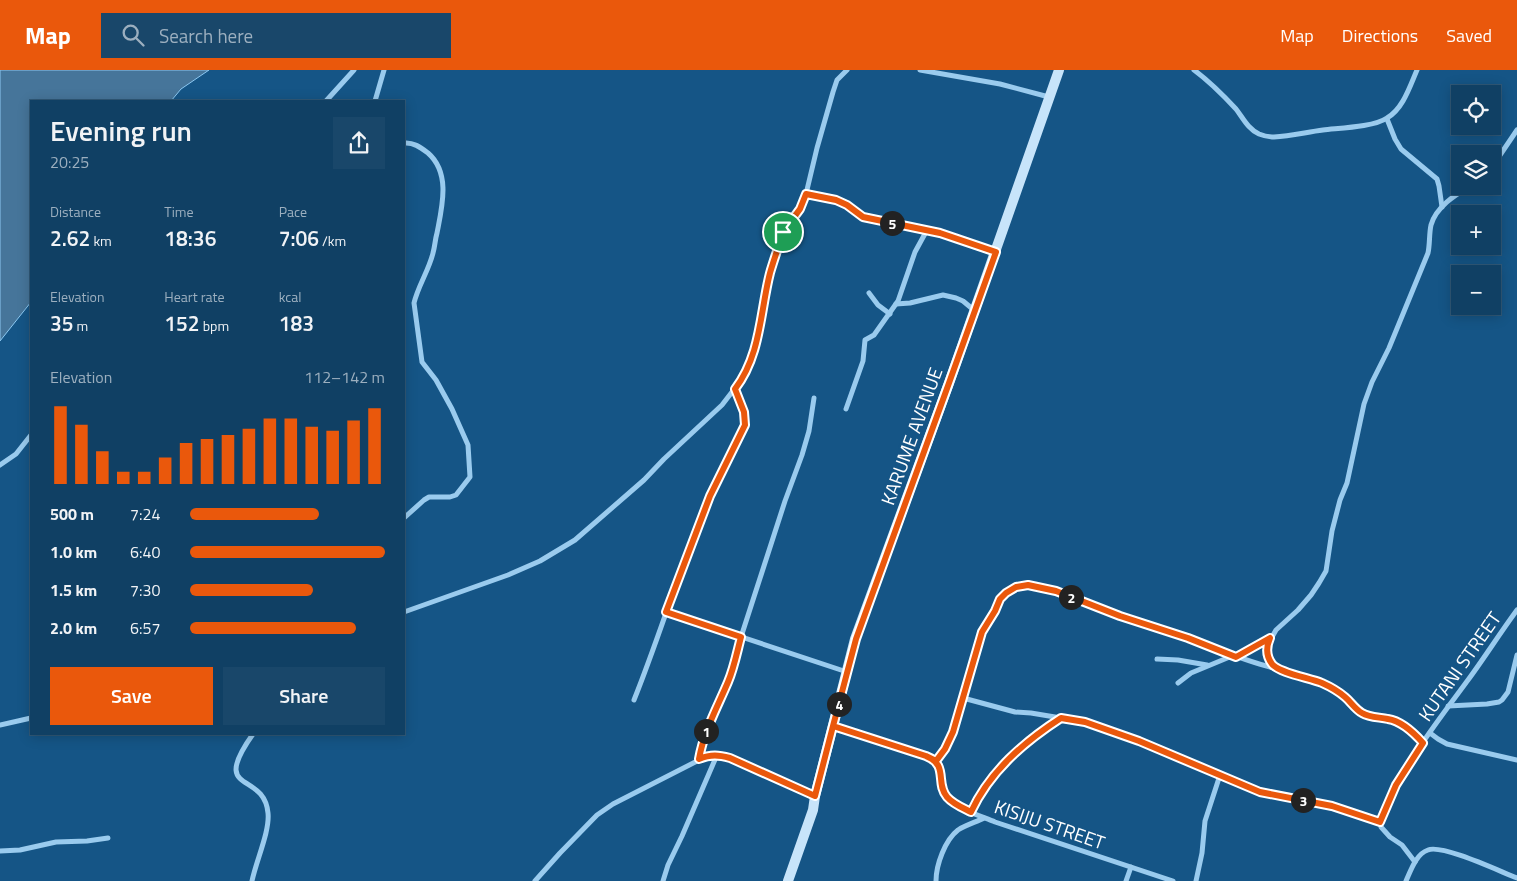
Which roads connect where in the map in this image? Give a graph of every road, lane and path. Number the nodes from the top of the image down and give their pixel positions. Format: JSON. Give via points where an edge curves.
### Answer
{"nodes":[{"id":1,"x":354,"y":70,"type":"edge"},
{"id":2,"x":384,"y":70,"type":"edge"},
{"id":3,"x":847,"y":70,"type":"edge"},
{"id":4,"x":920,"y":70,"type":"edge"},
{"id":5,"x":1059,"y":70,"type":"edge"},
{"id":6,"x":1194,"y":70,"type":"edge"},
{"id":7,"x":1417,"y":70,"type":"edge"},
{"id":8,"x":1050,"y":97,"type":"junction"},
{"id":9,"x":327,"y":100,"type":"edge"},
{"id":10,"x":375,"y":100,"type":"edge"},
{"id":11,"x":1387,"y":119,"type":"junction"},
{"id":12,"x":1517,"y":130,"type":"edge"},
{"id":13,"x":405,"y":142,"type":"edge"},
{"id":14,"x":1501,"y":154,"type":"edge"},
{"id":15,"x":806,"y":194,"type":"junction"},
{"id":16,"x":1458,"y":195,"type":"edge"},
{"id":17,"x":1442,"y":207,"type":"junction"},
{"id":18,"x":927,"y":230,"type":"junction"},
{"id":19,"x":996,"y":252,"type":"junction"},
{"id":20,"x":869,"y":293,"type":"dead end"},
{"id":21,"x":896,"y":304,"type":"junction"},
{"id":22,"x":975,"y":311,"type":"junction"},
{"id":23,"x":890,"y":314,"type":"junction"},
{"id":24,"x":735,"y":389,"type":"junction"},
{"id":25,"x":814,"y":398,"type":"dead end"},
{"id":26,"x":846,"y":409,"type":"dead end"},
{"id":27,"x":30,"y":436,"type":"edge"},
{"id":28,"x":0,"y":465,"type":"edge"},
{"id":29,"x":405,"y":517,"type":"edge"},
{"id":30,"x":1517,"y":610,"type":"edge"},
{"id":31,"x":405,"y":612,"type":"edge"},
{"id":32,"x":666,"y":612,"type":"junction"},
{"id":33,"x":741,"y":637,"type":"junction"},
{"id":34,"x":1270,"y":638,"type":"junction"},
{"id":35,"x":1517,"y":655,"type":"edge"},
{"id":36,"x":1234,"y":657,"type":"junction"},
{"id":37,"x":1157,"y":659,"type":"dead end"},
{"id":38,"x":1208,"y":666,"type":"junction"},
{"id":39,"x":1282,"y":670,"type":"junction"},
{"id":40,"x":847,"y":672,"type":"junction"},
{"id":41,"x":1178,"y":683,"type":"dead end"},
{"id":42,"x":962,"y":698,"type":"junction"},
{"id":43,"x":634,"y":700,"type":"dead end"},
{"id":44,"x":1448,"y":706,"type":"junction"},
{"id":45,"x":30,"y":718,"type":"edge"},
{"id":46,"x":1061,"y":718,"type":"junction"},
{"id":47,"x":0,"y":725,"type":"edge"},
{"id":48,"x":833,"y":726,"type":"junction"},
{"id":49,"x":1430,"y":733,"type":"junction"},
{"id":50,"x":252,"y":735,"type":"edge"},
{"id":51,"x":1423,"y":743,"type":"junction"},
{"id":52,"x":717,"y":755,"type":"junction"},
{"id":53,"x":699,"y":759,"type":"junction"},
{"id":54,"x":1517,"y":760,"type":"edge"},
{"id":55,"x":936,"y":761,"type":"junction"},
{"id":56,"x":1220,"y":775,"type":"junction"},
{"id":57,"x":815,"y":796,"type":"junction"},
{"id":58,"x":971,"y":812,"type":"junction"},
{"id":59,"x":984,"y":818,"type":"junction"},
{"id":60,"x":1380,"y":822,"type":"junction"},
{"id":61,"x":108,"y":838,"type":"dead end"},
{"id":62,"x":0,"y":851,"type":"edge"},
{"id":63,"x":1415,"y":862,"type":"junction"},
{"id":64,"x":1131,"y":867,"type":"junction"},
{"id":65,"x":1517,"y":878,"type":"edge"},
{"id":66,"x":252,"y":881,"type":"edge"},
{"id":67,"x":535,"y":881,"type":"edge"},
{"id":68,"x":663,"y":881,"type":"edge"},
{"id":69,"x":788,"y":881,"type":"edge"},
{"id":70,"x":936,"y":881,"type":"edge"},
{"id":71,"x":1126,"y":881,"type":"edge"},
{"id":72,"x":1173,"y":881,"type":"edge"},
{"id":73,"x":1196,"y":881,"type":"edge"},
{"id":74,"x":1406,"y":881,"type":"edge"}],
"edges":[{"from":1,"to":9,"type":"street"},
{"from":2,"to":10,"type":"street"},
{"from":3,"to":15,"type":"street","via":[[837,80],[833,92]]},
{"from":4,"to":8,"type":"street","via":[[1000,84]]},
{"from":5,"to":8,"type":"street","name":"KARUME AVENUE"},
{"from":6,"to":11,"type":"street","via":[[1217,89],[1251,128],[1266,136],[1292,135]]},
{"from":7,"to":11,"type":"street","via":[[1402,100]]},
{"from":8,"to":19,"type":"street","name":"KARUME AVENUE"},
{"from":11,"to":17,"type":"street","via":[[1402,149],[1437,180]]},
{"from":12,"to":14,"type":"street"},
{"from":13,"to":29,"type":"street","via":[[411,142],[429,154],[438,165],[442,178],[443,198],[433,253],[414,303],[422,362],[436,380],[468,445],[470,477],[456,495],[429,497]]},
{"from":15,"to":18,"type":"street","via":[[836,200],[863,217]]},
{"from":15,"to":24,"type":"street","via":[[800,209],[783,232],[770,274],[757,342],[742,380]]},
{"from":16,"to":17,"type":"street"},
{"from":17,"to":34,"type":"street","via":[[1431,227],[1428,253],[1364,404],[1349,474],[1332,531],[1326,571],[1311,595]]},
{"from":18,"to":19,"type":"street"},
{"from":18,"to":21,"type":"street","via":[[915,252]]},
{"from":19,"to":22,"type":"street","name":"KARUME AVENUE"},
{"from":20,"to":23,"type":"street"},
{"from":21,"to":22,"type":"street","via":[[942,295],[963,301]]},
{"from":21,"to":23,"type":"street"},
{"from":22,"to":40,"type":"street","name":"KARUME AVENUE","via":[[856,639]]},
{"from":23,"to":26,"type":"street","via":[[874,335],[865,340],[863,361]]},
{"from":24,"to":31,"type":"street","via":[[644,480],[575,540],[508,575]]},
{"from":24,"to":32,"type":"street","via":[[744,412],[745,425],[710,496]]},
{"from":25,"to":33,"type":"street","via":[[802,455]]},
{"from":27,"to":28,"type":"street","via":[[16,454]]},
{"from":30,"to":44,"type":"street","name":"KUTANI STREET"},
{"from":32,"to":33,"type":"street"},
{"from":32,"to":43,"type":"street"},
{"from":33,"to":40,"type":"street"},
{"from":33,"to":53,"type":"street"},
{"from":34,"to":36,"type":"street"},
{"from":34,"to":39,"type":"street","via":[[1267,654],[1272,664]]},
{"from":35,"to":44,"type":"street","via":[[1508,692],[1502,700]]},
{"from":36,"to":38,"type":"street"},
{"from":36,"to":39,"type":"street"},
{"from":36,"to":42,"type":"street","via":[[1056,591],[1028,585],[1016,587],[1000,599],[982,632]]},
{"from":37,"to":38,"type":"street"},
{"from":38,"to":41,"type":"street"},
{"from":39,"to":51,"type":"street","via":[[1333,688],[1363,714],[1396,721]]},
{"from":40,"to":48,"type":"street","name":"KARUME AVENUE"},
{"from":42,"to":46,"type":"street","via":[[1015,712]]},
{"from":42,"to":55,"type":"street","via":[[953,732]]},
{"from":44,"to":49,"type":"street","name":"KUTANI STREET"},
{"from":45,"to":47,"type":"street"},
{"from":46,"to":56,"type":"street","via":[[1091,724]]},
{"from":46,"to":58,"type":"street","via":[[1032,737],[1000,768],[984,787]]},
{"from":48,"to":55,"type":"street"},
{"from":48,"to":57,"type":"street","name":"KARUME AVENUE"},
{"from":49,"to":51,"type":"street","name":"KUTANI STREET"},
{"from":49,"to":54,"type":"street","via":[[1447,744]]},
{"from":50,"to":66,"type":"street","via":[[238,758],[235,770],[239,779],[260,793],[267,806],[266,831]]},
{"from":51,"to":60,"type":"street","name":"KUTANI STREET","via":[[1396,785]]},
{"from":52,"to":53,"type":"street"},
{"from":52,"to":57,"type":"street"},
{"from":52,"to":68,"type":"street"},
{"from":53,"to":67,"type":"street","via":[[597,815]]},
{"from":55,"to":58,"type":"street","name":"KISIJU STREET","via":[[945,795]]},
{"from":56,"to":60,"type":"street","via":[[1260,792],[1332,806]]},
{"from":56,"to":73,"type":"street","via":[[1205,820]]},
{"from":57,"to":69,"type":"street","name":"KARUME AVENUE"},
{"from":58,"to":59,"type":"street","name":"KISIJU STREET"},
{"from":59,"to":64,"type":"street","name":"KISIJU STREET"},
{"from":59,"to":70,"type":"street","via":[[964,826],[952,836],[937,866]]},
{"from":60,"to":63,"type":"street","via":[[1381,827],[1402,845]]},
{"from":61,"to":62,"type":"street"},
{"from":63,"to":65,"type":"street","via":[[1420,855],[1436,848]]},
{"from":63,"to":74,"type":"street"},
{"from":64,"to":71,"type":"street"},
{"from":64,"to":72,"type":"street","name":"KISIJU STREET"}]}
